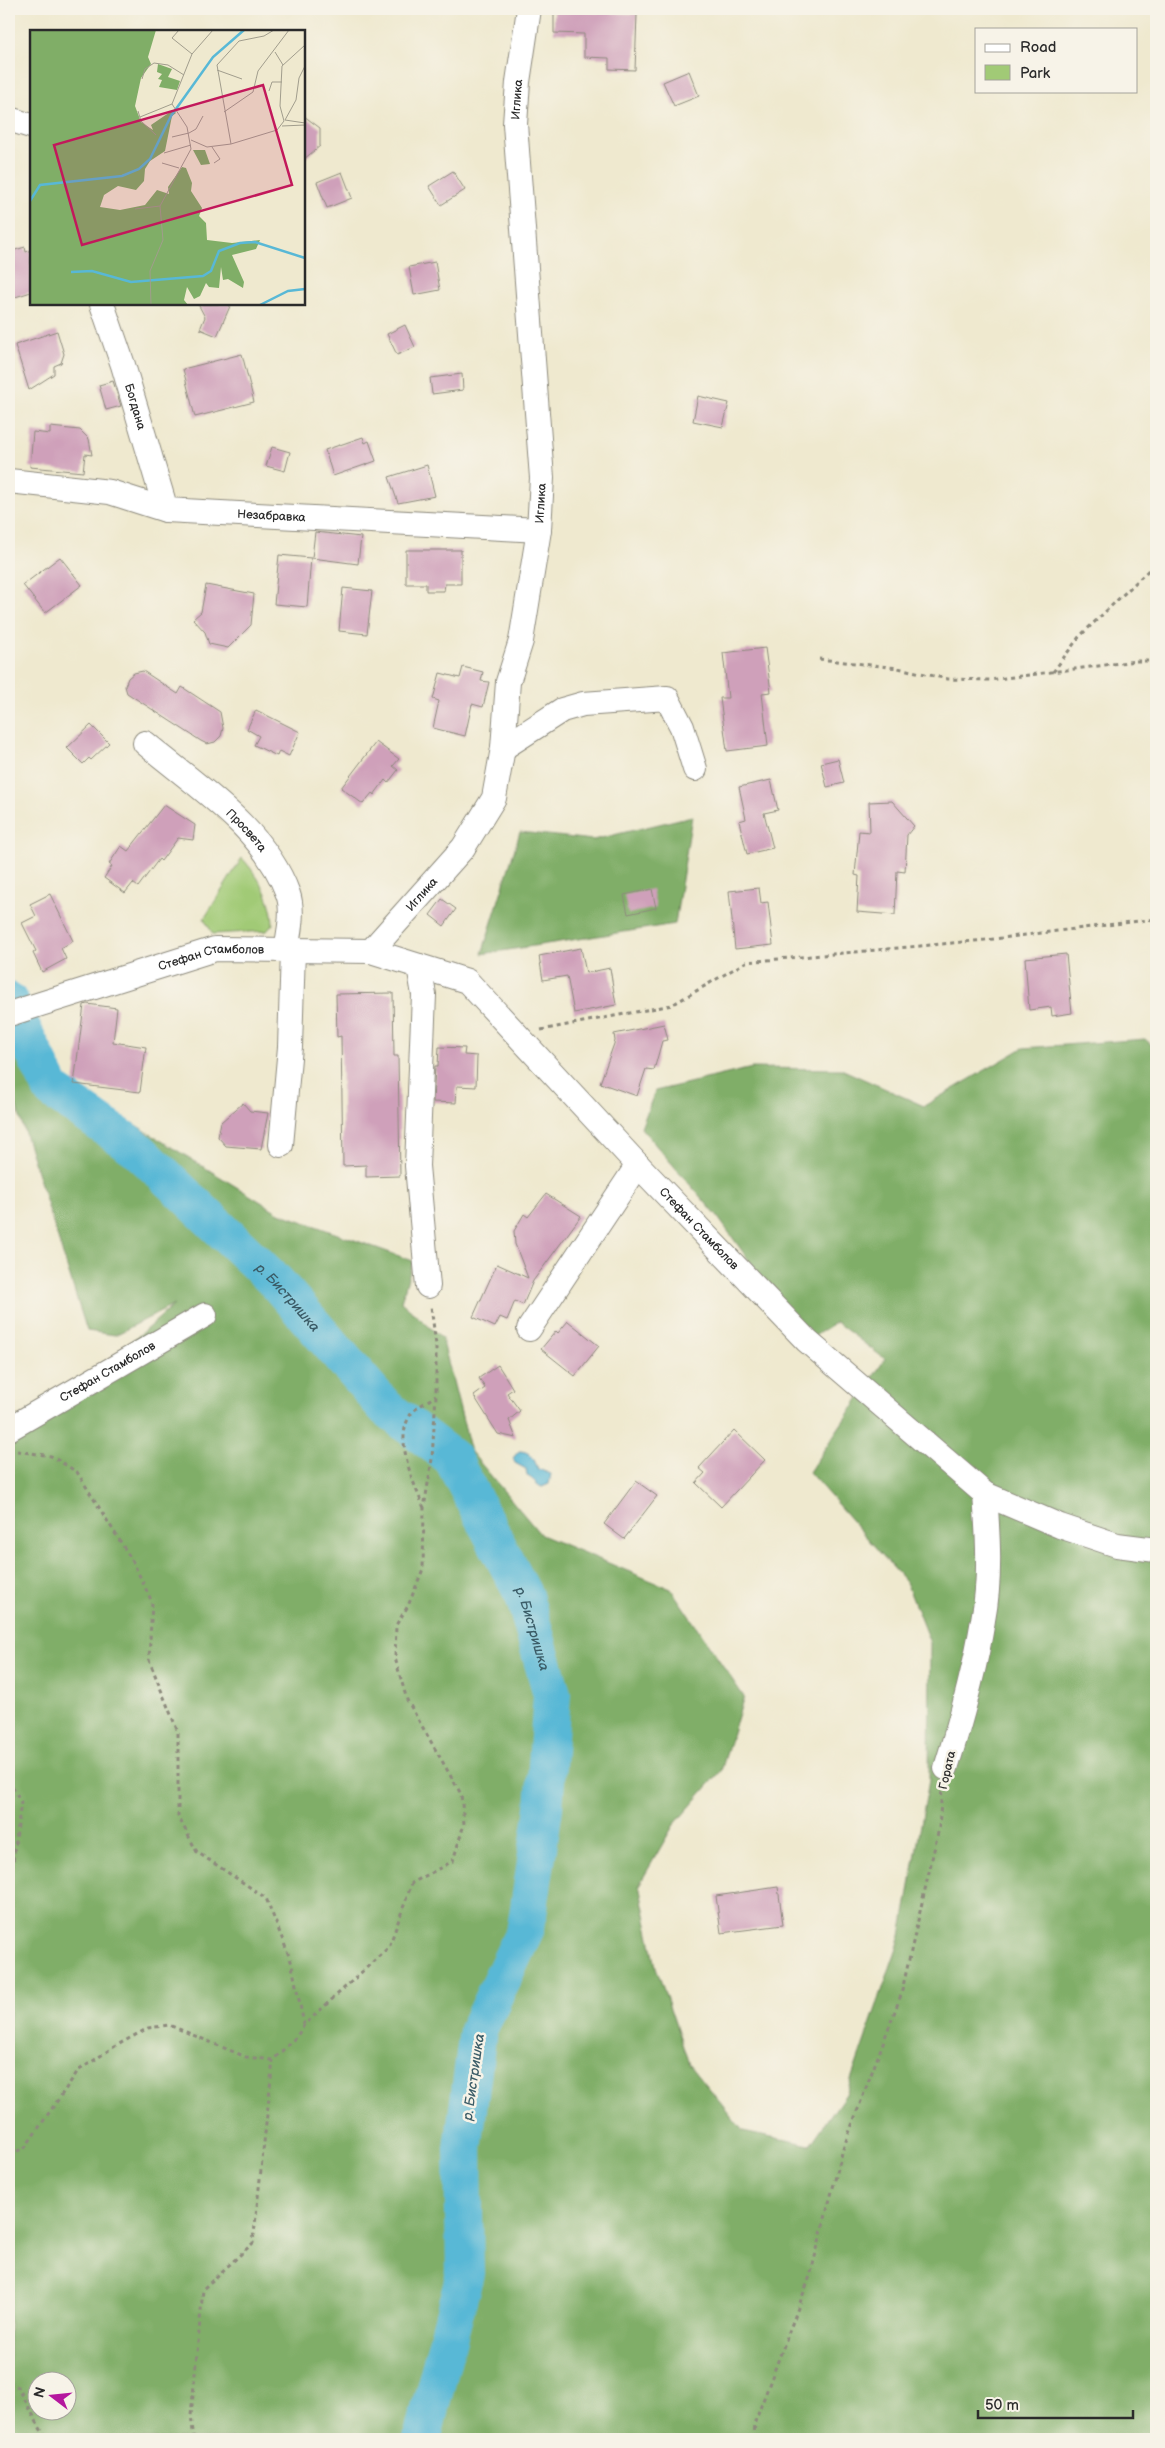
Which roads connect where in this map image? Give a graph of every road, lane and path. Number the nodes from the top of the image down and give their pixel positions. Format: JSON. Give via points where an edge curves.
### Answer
{"nodes":[{"id":1,"x":529,"y":9,"type":"edge"},
{"id":2,"x":9,"y":119,"type":"edge"},
{"id":3,"x":30,"y":126,"type":"edge"},
{"id":4,"x":102,"y":305,"type":"edge"},
{"id":5,"x":9,"y":481,"type":"edge"},
{"id":6,"x":166,"y":510,"type":"junction"},
{"id":7,"x":538,"y":530,"type":"junction"},
{"id":8,"x":1156,"y":563,"type":"edge"},
{"id":9,"x":819,"y":659,"type":"dead end"},
{"id":10,"x":1156,"y":661,"type":"edge"},
{"id":11,"x":1053,"y":672,"type":"junction"},
{"id":12,"x":145,"y":743,"type":"dead end"},
{"id":13,"x":503,"y":748,"type":"junction"},
{"id":14,"x":695,"y":769,"type":"dead end"},
{"id":15,"x":1156,"y":919,"type":"edge"},
{"id":16,"x":289,"y":950,"type":"junction"},
{"id":17,"x":371,"y":951,"type":"junction"},
{"id":18,"x":419,"y":966,"type":"junction"},
{"id":19,"x":19,"y":1011,"type":"edge"},
{"id":20,"x":518,"y":1035,"type":"junction"},
{"id":21,"x":281,"y":1144,"type":"dead end"},
{"id":22,"x":638,"y":1165,"type":"junction"},
{"id":23,"x":428,"y":1286,"type":"joint"},
{"id":24,"x":205,"y":1314,"type":"dead end"},
{"id":25,"x":529,"y":1328,"type":"dead end"},
{"id":26,"x":436,"y":1396,"type":"junction"},
{"id":27,"x":9,"y":1428,"type":"edge"},
{"id":28,"x":9,"y":1450,"type":"edge"},
{"id":29,"x":985,"y":1494,"type":"junction"},
{"id":30,"x":424,"y":1508,"type":"junction"},
{"id":31,"x":1156,"y":1550,"type":"edge"},
{"id":32,"x":946,"y":1768,"type":"joint"},
{"id":33,"x":9,"y":1780,"type":"edge"},
{"id":34,"x":9,"y":1892,"type":"edge"},
{"id":35,"x":304,"y":2025,"type":"junction"},
{"id":36,"x":273,"y":2060,"type":"junction"},
{"id":37,"x":9,"y":2153,"type":"edge"},
{"id":38,"x":9,"y":2382,"type":"edge"},
{"id":39,"x":46,"y":2439,"type":"edge"},
{"id":40,"x":194,"y":2439,"type":"edge"},
{"id":41,"x":754,"y":2439,"type":"edge"}],
"edges":[{"from":1,"to":7,"type":"street","name":"Иглика","via":[[515,124],[542,478]]},
{"from":2,"to":3,"type":"street"},
{"from":4,"to":6,"type":"street","name":"Богдана"},
{"from":5,"to":6,"type":"street","name":"Незабравка","via":[[110,492]]},
{"from":6,"to":7,"type":"street","name":"Незабравка"},
{"from":7,"to":13,"type":"street","name":"Иглика","via":[[521,641],[508,682]]},
{"from":8,"to":11,"type":"path","via":[[1079,636]]},
{"from":9,"to":11,"type":"path","via":[[898,668],[948,679],[990,680]]},
{"from":10,"to":11,"type":"path"},
{"from":12,"to":16,"type":"street","name":"Просвета","via":[[239,822],[271,859],[289,895]]},
{"from":13,"to":14,"type":"street","via":[[562,710],[583,704],[667,698],[682,726]]},
{"from":13,"to":17,"type":"street","name":"Иглика","via":[[494,798],[464,848]]},
{"from":15,"to":20,"type":"path","via":[[984,940],[746,962],[672,1005]]},
{"from":16,"to":17,"type":"street","name":"Стефан Стамболов"},
{"from":16,"to":19,"type":"street","name":"Стефан Стамболов","via":[[216,949]]},
{"from":16,"to":21,"type":"street","name":"Просвета","via":[[290,1047]]},
{"from":17,"to":18,"type":"street","name":"Стефан Стамболов"},
{"from":18,"to":20,"type":"street","name":"Стефан Стамболов","via":[[467,981]]},
{"from":18,"to":23,"type":"street","via":[[424,995],[417,1166]]},
{"from":20,"to":22,"type":"street","name":"Стефан Стамболов"},
{"from":22,"to":25,"type":"street"},
{"from":22,"to":29,"type":"street","name":"Стефан Стамболов","via":[[807,1340]]},
{"from":23,"to":26,"type":"path","via":[[436,1345]]},
{"from":24,"to":27,"type":"street","name":"Стефан Стамболов"},
{"from":26,"to":30,"type":"path","via":[[432,1459]]},
{"from":26,"to":30,"type":"path","via":[[410,1414],[403,1437],[409,1474]]},
{"from":28,"to":35,"type":"path","via":[[51,1456],[77,1472],[134,1562],[152,1602],[149,1660],[178,1732],[178,1816],[197,1852],[266,1898],[291,1961]]},
{"from":29,"to":31,"type":"street","name":"Стефан Стамболов","via":[[1060,1526],[1117,1545]]},
{"from":29,"to":32,"type":"street","name":"Гората","via":[[988,1545],[984,1618]]},
{"from":30,"to":35,"type":"path","via":[[423,1569],[396,1626],[395,1658],[408,1700],[461,1794],[464,1824],[453,1861],[412,1883],[389,1947]]},
{"from":32,"to":41,"type":"path","name":"Гората","via":[[939,1805],[939,1828],[902,1995],[843,2149],[810,2276],[755,2422]]},
{"from":33,"to":34,"type":"path","via":[[20,1802]]},
{"from":35,"to":36,"type":"path"},
{"from":36,"to":37,"type":"path","via":[[246,2057],[169,2025],[148,2028],[78,2071],[24,2149]]},
{"from":36,"to":40,"type":"path","via":[[253,2243],[204,2289],[191,2416]]},
{"from":38,"to":39,"type":"path","via":[[18,2388]]}]}
